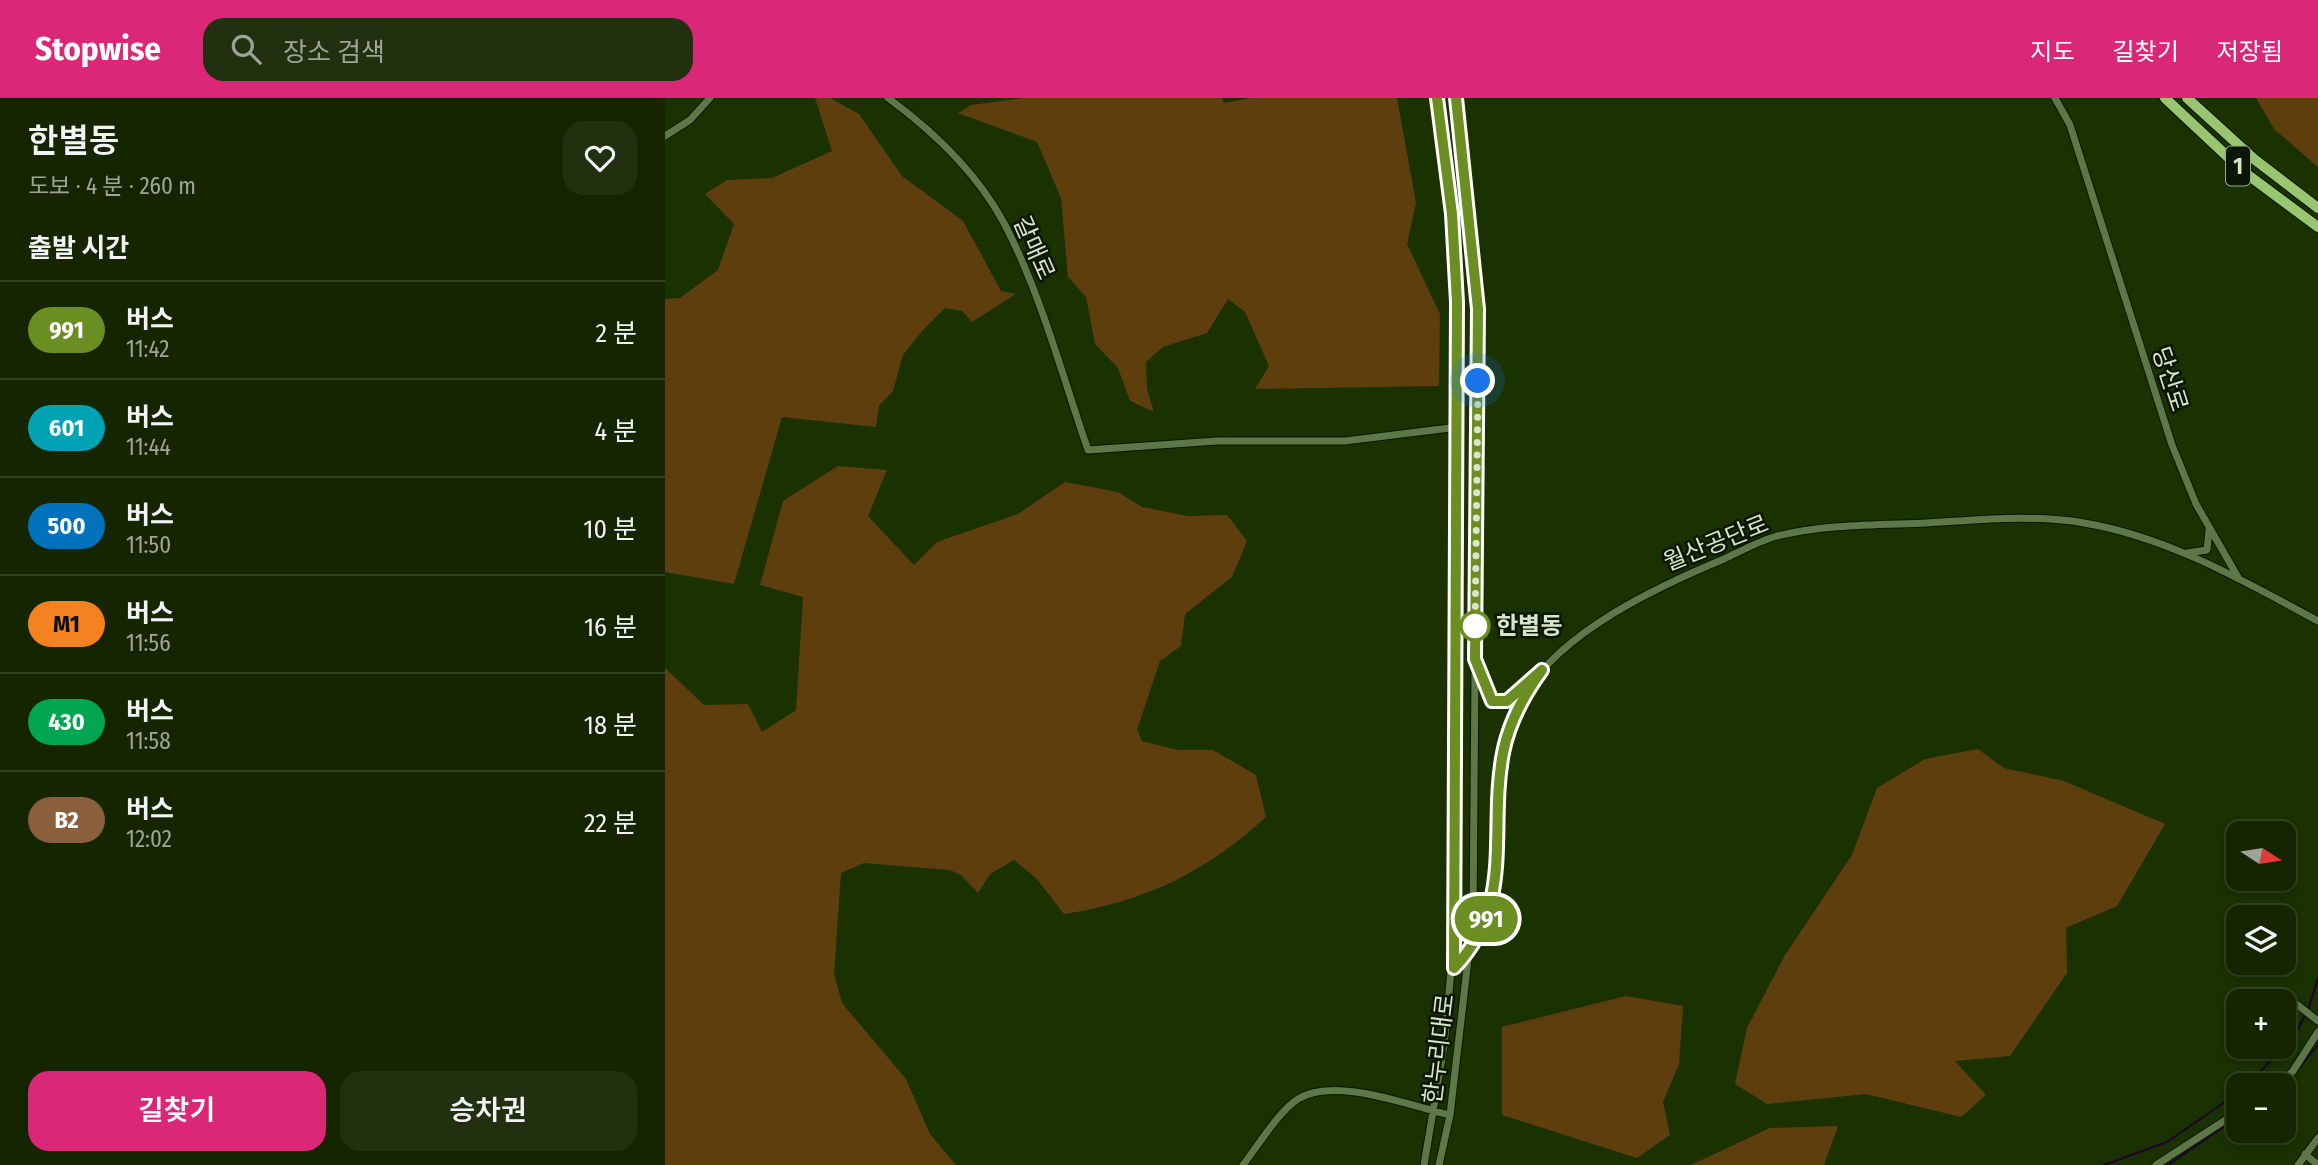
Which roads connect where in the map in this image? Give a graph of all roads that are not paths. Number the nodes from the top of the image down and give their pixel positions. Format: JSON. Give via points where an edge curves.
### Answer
{"nodes":[{"id":1,"x":710,"y":98,"type":"edge"},
{"id":2,"x":888,"y":98,"type":"edge"},
{"id":3,"x":1437,"y":98,"type":"edge"},
{"id":4,"x":1456,"y":98,"type":"edge"},
{"id":5,"x":2055,"y":98,"type":"edge"},
{"id":6,"x":2165,"y":98,"type":"edge"},
{"id":7,"x":2187,"y":98,"type":"edge"},
{"id":8,"x":665,"y":136,"type":"edge"},
{"id":9,"x":2318,"y":208,"type":"edge"},
{"id":10,"x":2318,"y":227,"type":"edge"},
{"id":11,"x":1458,"y":427,"type":"junction"},
{"id":12,"x":2209,"y":526,"type":"junction"},
{"id":13,"x":2185,"y":553,"type":"junction"},
{"id":14,"x":2239,"y":579,"type":"junction"},
{"id":15,"x":2318,"y":621,"type":"edge"},
{"id":16,"x":1475,"y":659,"type":"junction"},
{"id":17,"x":1542,"y":670,"type":"junction"},
{"id":18,"x":1470,"y":952,"type":"junction"},
{"id":19,"x":1454,"y":968,"type":"junction"},
{"id":20,"x":2296,"y":1004,"type":"edge"},
{"id":21,"x":2318,"y":1021,"type":"edge"},
{"id":22,"x":2318,"y":1032,"type":"edge"},
{"id":23,"x":2291,"y":1073,"type":"edge"},
{"id":24,"x":1435,"y":1111,"type":"junction"},
{"id":25,"x":1450,"y":1115,"type":"junction"},
{"id":26,"x":2226,"y":1120,"type":"edge"},
{"id":27,"x":2318,"y":1138,"type":"edge"},
{"id":28,"x":2305,"y":1154,"type":"junction"},
{"id":29,"x":1243,"y":1165,"type":"edge"},
{"id":30,"x":1424,"y":1165,"type":"edge"},
{"id":31,"x":1439,"y":1165,"type":"edge"},
{"id":32,"x":2156,"y":1165,"type":"edge"},
{"id":33,"x":2298,"y":1165,"type":"edge"},
{"id":34,"x":2318,"y":1165,"type":"edge"}],
"edges":[{"from":1,"to":8,"type":"street","via":[[690,120]]},
{"from":2,"to":11,"type":"street","name":"갈매로","via":[[947,148],[1003,222],[1025,269],[1088,450],[1217,441],[1345,442]]},
{"from":3,"to":11,"type":"street","name":"한누리대로","via":[[1452,214]]},
{"from":4,"to":16,"type":"street","name":"한누리대로","via":[[1478,309]]},
{"from":5,"to":12,"type":"street","name":"당산로","via":[[2070,125],[2172,445]]},
{"from":6,"to":10,"type":"highway","number":"1","via":[[2244,172]]},
{"from":7,"to":9,"type":"highway","number":"1","via":[[2254,159]]},
{"from":11,"to":19,"type":"street","name":"한누리대로"},
{"from":12,"to":13,"type":"street","via":[[2207,550]]},
{"from":12,"to":14,"type":"street","name":"당산로"},
{"from":13,"to":14,"type":"street","name":"월산공단로"},
{"from":13,"to":17,"type":"street","name":"월산공단로","via":[[2126,533],[2045,518],[1829,527],[1776,537],[1642,596]]},
{"from":14,"to":15,"type":"street"},
{"from":16,"to":17,"type":"street","via":[[1492,701],[1507,701]]},
{"from":16,"to":18,"type":"street","name":"한누리대로"},
{"from":17,"to":18,"type":"street","name":"월산공단로","via":[[1524,695],[1503,755],[1493,895]]},
{"from":18,"to":19,"type":"street","name":"월산공단로"},
{"from":18,"to":25,"type":"street","name":"한누리대로"},
{"from":19,"to":24,"type":"street","name":"한누리대로"},
{"from":20,"to":21,"type":"street"},
{"from":22,"to":23,"type":"street"},
{"from":24,"to":25,"type":"street"},
{"from":24,"to":29,"type":"street","via":[[1321,1090],[1296,1100]]},
{"from":24,"to":30,"type":"street","name":"한누리대로"},
{"from":25,"to":31,"type":"street","name":"한누리대로"},
{"from":26,"to":32,"type":"street"},
{"from":27,"to":28,"type":"street"},
{"from":28,"to":33,"type":"street"},
{"from":28,"to":34,"type":"street"}]}
